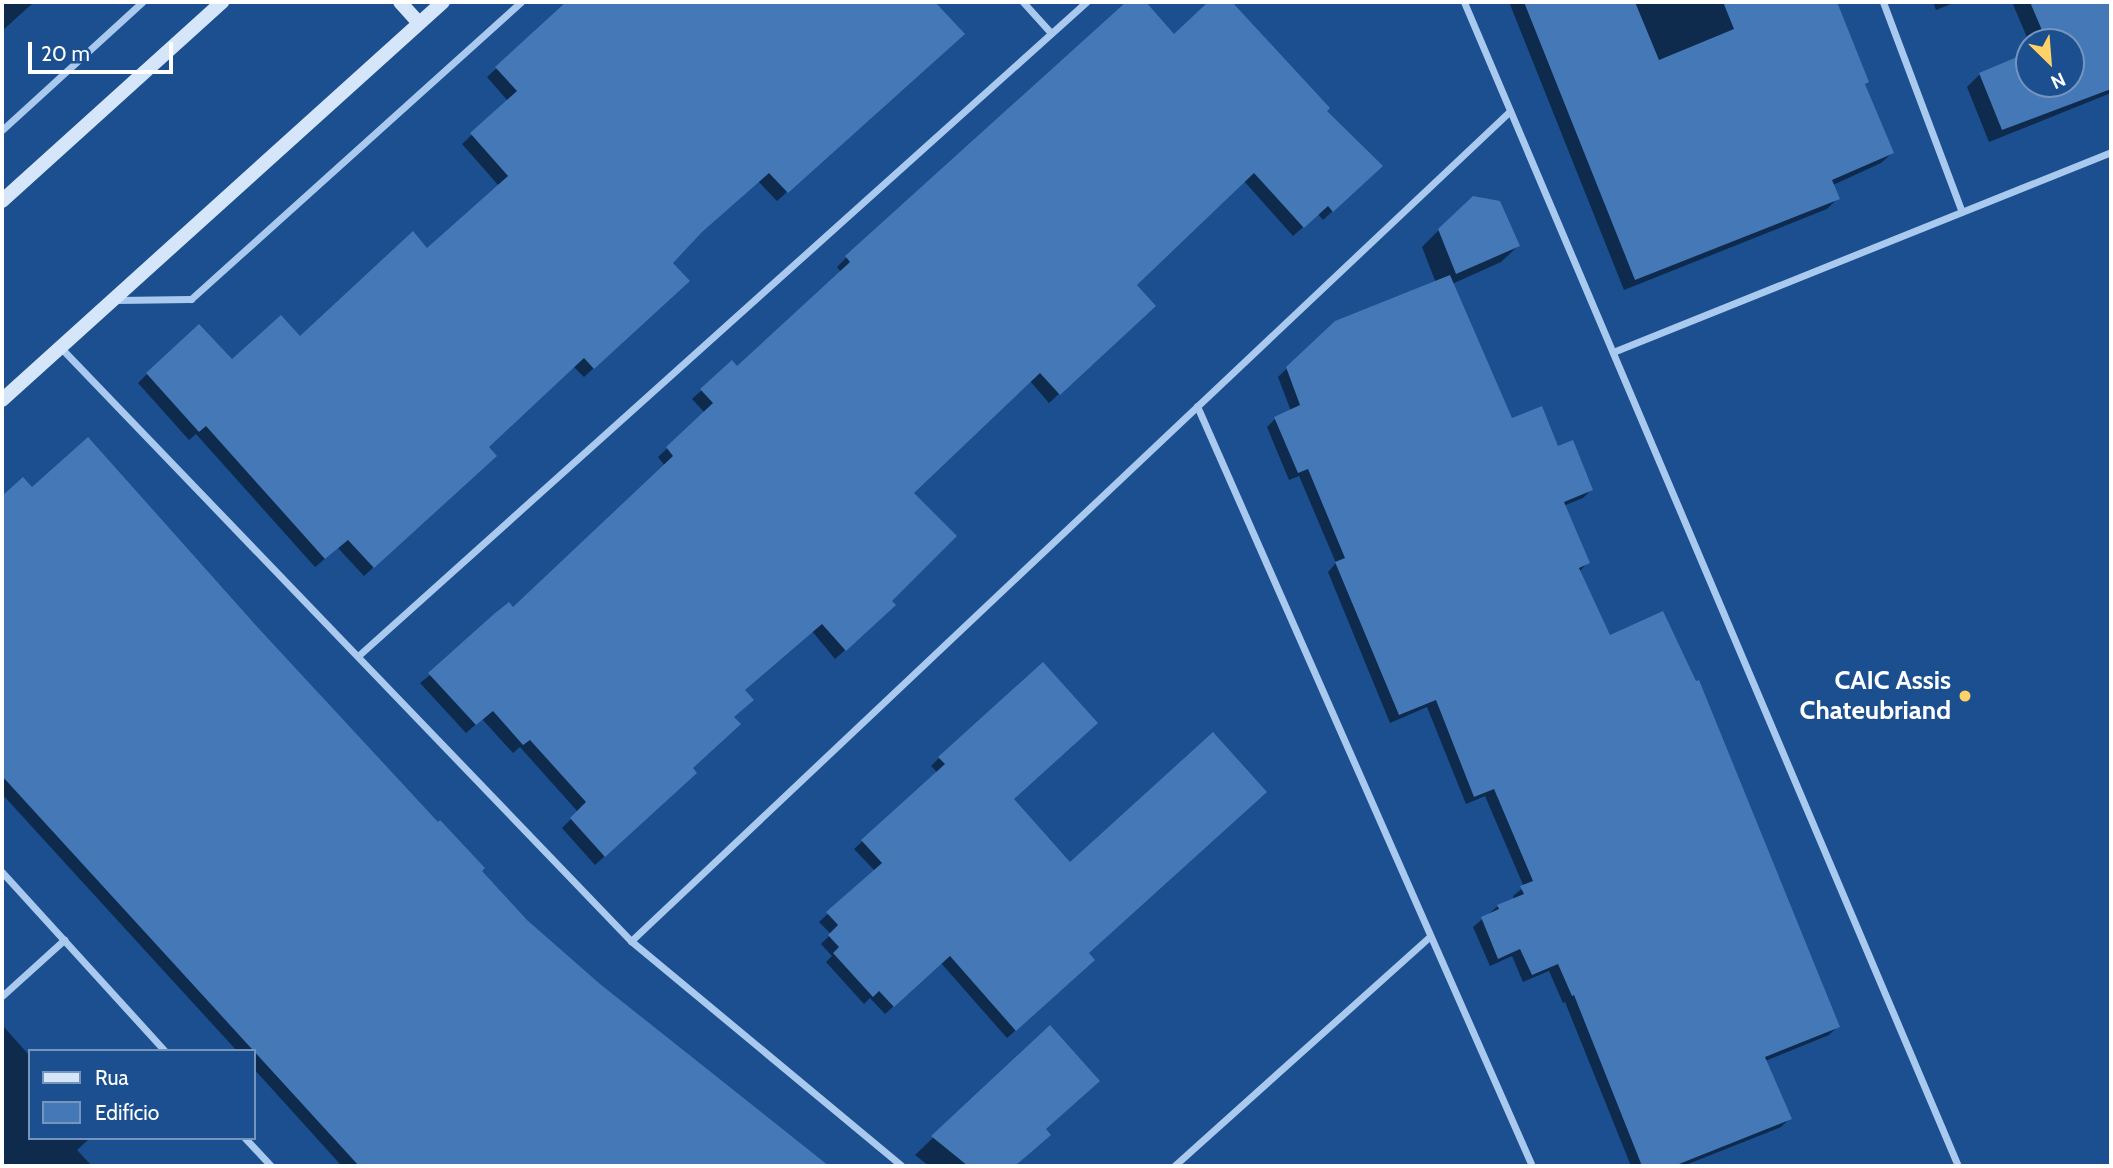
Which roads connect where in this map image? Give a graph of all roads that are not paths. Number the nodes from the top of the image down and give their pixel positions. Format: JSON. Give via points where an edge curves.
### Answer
{"nodes":[{"id":1,"x":142,"y":2,"type":"edge"},
{"id":2,"x":222,"y":2,"type":"edge"},
{"id":3,"x":400,"y":2,"type":"edge"},
{"id":4,"x":443,"y":2,"type":"edge"},
{"id":5,"x":521,"y":2,"type":"edge"},
{"id":6,"x":1023,"y":2,"type":"edge"},
{"id":7,"x":1086,"y":2,"type":"edge"},
{"id":8,"x":1464,"y":2,"type":"edge"},
{"id":9,"x":1883,"y":2,"type":"edge"},
{"id":10,"x":419,"y":23,"type":"junction"},
{"id":11,"x":1051,"y":33,"type":"junction"},
{"id":12,"x":1510,"y":111,"type":"junction"},
{"id":13,"x":2,"y":130,"type":"edge"},
{"id":14,"x":2111,"y":152,"type":"edge"},
{"id":15,"x":2,"y":201,"type":"edge"},
{"id":16,"x":1962,"y":212,"type":"junction"},
{"id":17,"x":113,"y":300,"type":"junction"},
{"id":18,"x":60,"y":347,"type":"junction"},
{"id":19,"x":1613,"y":352,"type":"junction"},
{"id":20,"x":2,"y":400,"type":"edge"},
{"id":21,"x":1197,"y":406,"type":"junction"},
{"id":22,"x":358,"y":656,"type":"junction"},
{"id":23,"x":2,"y":873,"type":"edge"},
{"id":24,"x":1430,"y":936,"type":"junction"},
{"id":25,"x":64,"y":940,"type":"junction"},
{"id":26,"x":631,"y":941,"type":"junction"},
{"id":27,"x":2,"y":996,"type":"edge"},
{"id":28,"x":163,"y":1049,"type":"edge"},
{"id":29,"x":247,"y":1140,"type":"edge"},
{"id":30,"x":899,"y":1165,"type":"edge"},
{"id":31,"x":271,"y":1166,"type":"edge"},
{"id":32,"x":1174,"y":1166,"type":"edge"},
{"id":33,"x":1532,"y":1166,"type":"edge"},
{"id":34,"x":1958,"y":1166,"type":"edge"}],
"edges":[{"from":1,"to":13,"type":"street"},
{"from":2,"to":15,"type":"street"},
{"from":3,"to":10,"type":"street"},
{"from":4,"to":10,"type":"street"},
{"from":5,"to":17,"type":"street","via":[[191,299]]},
{"from":6,"to":11,"type":"street"},
{"from":7,"to":11,"type":"street"},
{"from":8,"to":12,"type":"street"},
{"from":9,"to":16,"type":"street"},
{"from":10,"to":17,"type":"street"},
{"from":11,"to":22,"type":"street"},
{"from":12,"to":19,"type":"street"},
{"from":12,"to":21,"type":"street"},
{"from":14,"to":16,"type":"street"},
{"from":16,"to":19,"type":"street"},
{"from":17,"to":18,"type":"street"},
{"from":18,"to":20,"type":"street"},
{"from":18,"to":22,"type":"street"},
{"from":19,"to":34,"type":"street"},
{"from":21,"to":24,"type":"street"},
{"from":21,"to":26,"type":"street"},
{"from":22,"to":26,"type":"street"},
{"from":23,"to":25,"type":"street"},
{"from":24,"to":32,"type":"street"},
{"from":24,"to":33,"type":"street"},
{"from":25,"to":27,"type":"street"},
{"from":25,"to":28,"type":"street"},
{"from":26,"to":30,"type":"street"},
{"from":29,"to":31,"type":"street"}]}
